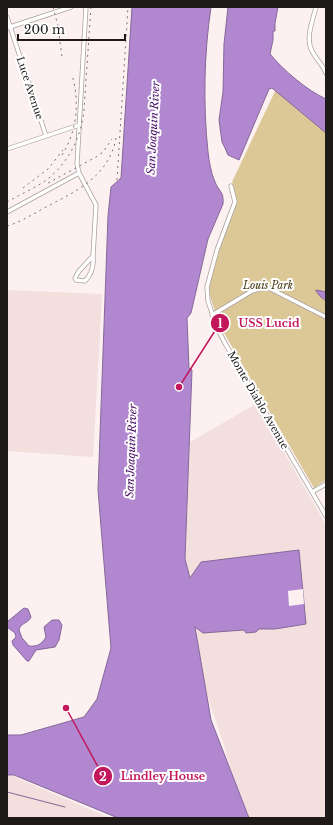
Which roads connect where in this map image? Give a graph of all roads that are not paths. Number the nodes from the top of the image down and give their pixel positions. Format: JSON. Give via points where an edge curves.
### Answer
{"nodes":[{"id":1,"x":70,"y":7,"type":"edge"},
{"id":2,"x":86,"y":7,"type":"edge"},
{"id":3,"x":316,"y":7,"type":"edge"},
{"id":4,"x":60,"y":9,"type":"edge"},
{"id":5,"x":7,"y":17,"type":"edge"},
{"id":6,"x":9,"y":28,"type":"edge"},
{"id":7,"x":325,"y":68,"type":"edge"},
{"id":8,"x":326,"y":73,"type":"edge"},
{"id":9,"x":79,"y":125,"type":"junction"},
{"id":10,"x":46,"y":136,"type":"junction"},
{"id":11,"x":7,"y":149,"type":"edge"},
{"id":12,"x":79,"y":173,"type":"junction"},
{"id":13,"x":231,"y":186,"type":"dead end"},
{"id":14,"x":7,"y":212,"type":"edge"},
{"id":15,"x":93,"y":256,"type":"junction"},
{"id":16,"x":212,"y":315,"type":"junction"},
{"id":17,"x":326,"y":317,"type":"edge"},
{"id":18,"x":326,"y":484,"type":"edge"},
{"id":19,"x":312,"y":492,"type":"junction"},
{"id":20,"x":326,"y":516,"type":"edge"}],
"edges":[{"from":1,"to":4,"type":"street"},
{"from":2,"to":9,"type":"street"},
{"from":3,"to":7,"type":"street","via":[[310,44],[312,51]]},
{"from":4,"to":6,"type":"street"},
{"from":5,"to":6,"type":"street","name":"Luce Avenue"},
{"from":6,"to":10,"type":"street","name":"Luce Avenue"},
{"from":7,"to":8,"type":"street"},
{"from":9,"to":10,"type":"street"},
{"from":9,"to":12,"type":"street"},
{"from":10,"to":11,"type":"street"},
{"from":12,"to":14,"type":"street"},
{"from":12,"to":15,"type":"street","via":[[96,205]]},
{"from":13,"to":16,"type":"street","name":"Monte Diablo Avenue","via":[[235,202],[207,283],[206,292]]},
{"from":15,"to":15,"type":"street","via":[[91,274],[85,281],[76,280],[76,274]]},
{"from":16,"to":17,"type":"street","via":[[252,291],[267,287]]},
{"from":16,"to":19,"type":"street","name":"Monte Diablo Avenue","via":[[218,330]]},
{"from":18,"to":19,"type":"street"},
{"from":19,"to":20,"type":"street","name":"Monte Diablo Avenue"}]}
